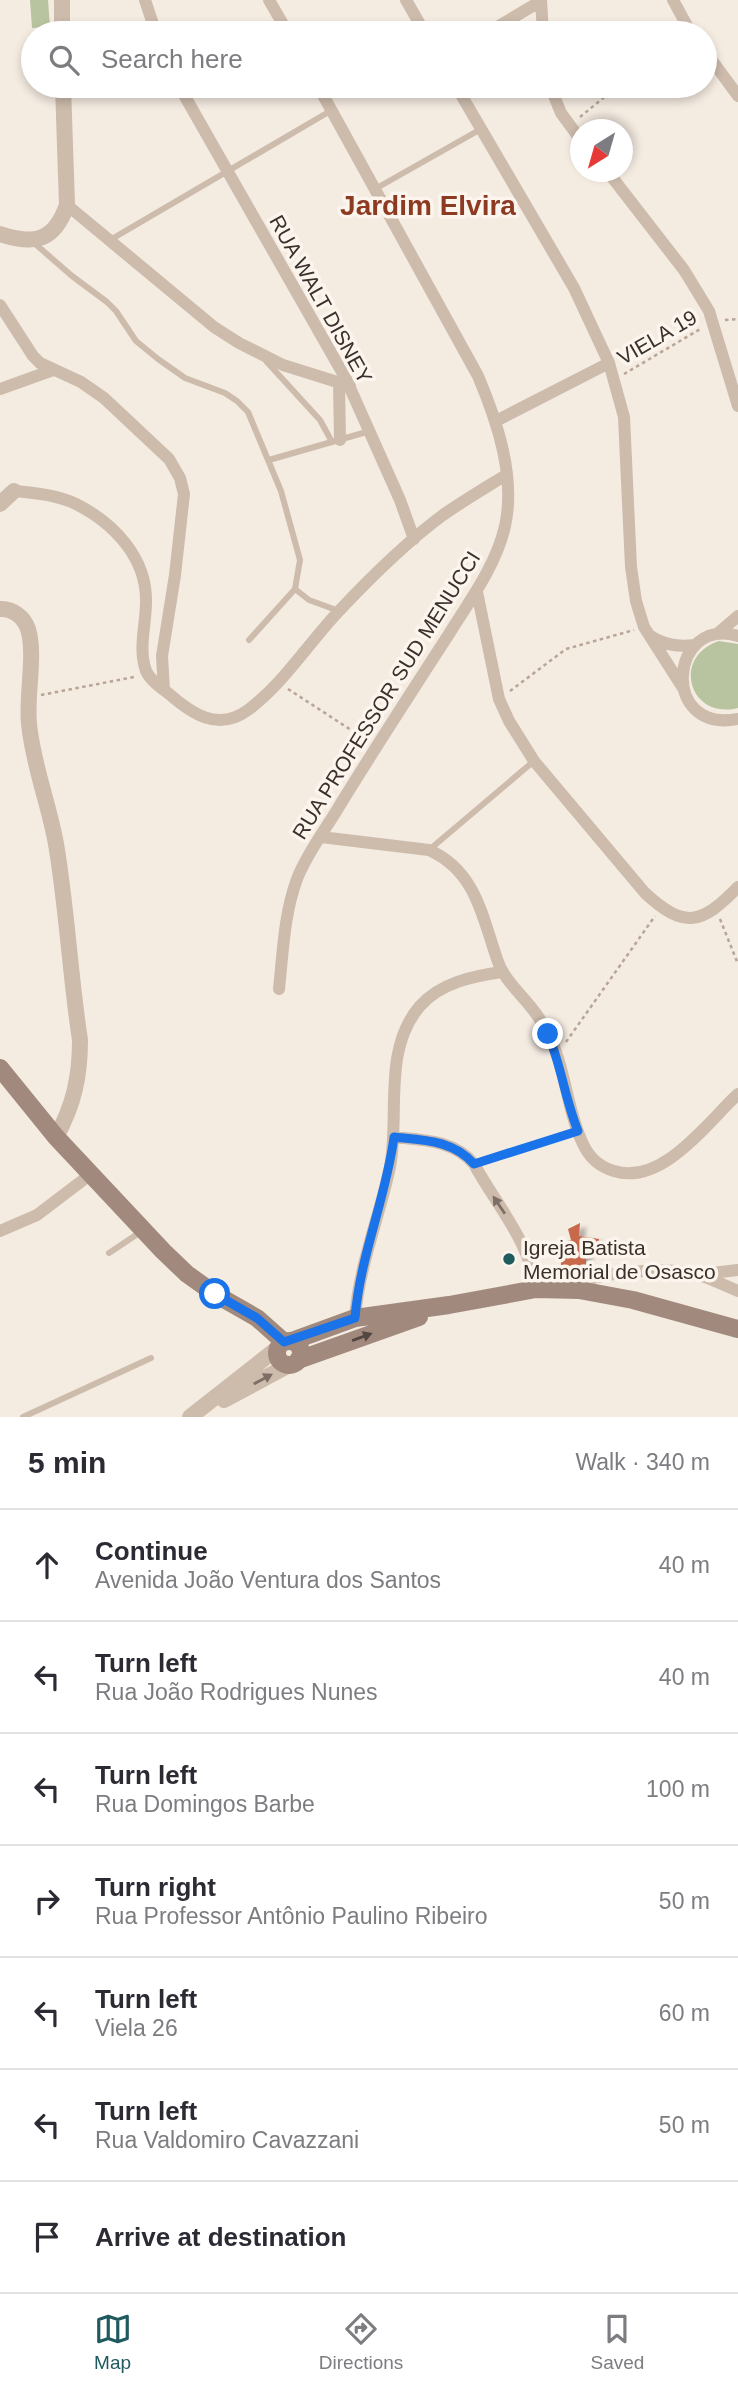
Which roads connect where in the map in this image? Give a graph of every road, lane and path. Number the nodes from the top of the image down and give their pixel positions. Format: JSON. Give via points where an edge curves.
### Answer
{"nodes":[{"id":1,"x":62,"y":0,"type":"edge"},
{"id":2,"x":144,"y":0,"type":"edge"},
{"id":3,"x":269,"y":0,"type":"edge"},
{"id":4,"x":406,"y":0,"type":"edge"},
{"id":5,"x":673,"y":0,"type":"edge"},
{"id":6,"x":541,"y":1,"type":"edge"},
{"id":7,"x":62,"y":21,"type":"edge"},
{"id":8,"x":152,"y":21,"type":"edge"},
{"id":9,"x":281,"y":21,"type":"edge"},
{"id":10,"x":418,"y":21,"type":"edge"},
{"id":11,"x":507,"y":21,"type":"edge"},
{"id":12,"x":542,"y":21,"type":"edge"},
{"id":13,"x":684,"y":21,"type":"edge"},
{"id":14,"x":717,"y":67,"type":"edge"},
{"id":15,"x":738,"y":96,"type":"edge"},
{"id":16,"x":64,"y":98,"type":"edge"},
{"id":17,"x":186,"y":98,"type":"edge"},
{"id":18,"x":325,"y":98,"type":"edge"},
{"id":19,"x":463,"y":98,"type":"edge"},
{"id":20,"x":555,"y":98,"type":"edge"},
{"id":21,"x":603,"y":98,"type":"edge"},
{"id":22,"x":332,"y":110,"type":"junction"},
{"id":23,"x":577,"y":119,"type":"edge"},
{"id":24,"x":570,"y":125,"type":"edge"},
{"id":25,"x":481,"y":129,"type":"junction"},
{"id":26,"x":228,"y":173,"type":"junction"},
{"id":27,"x":616,"y":182,"type":"edge"},
{"id":28,"x":375,"y":189,"type":"junction"},
{"id":29,"x":67,"y":205,"type":"junction"},
{"id":30,"x":0,"y":234,"type":"edge"},
{"id":31,"x":110,"y":240,"type":"junction"},
{"id":32,"x":32,"y":241,"type":"junction"},
{"id":33,"x":0,"y":305,"type":"edge"},
{"id":34,"x":714,"y":322,"type":"junction"},
{"id":35,"x":260,"y":354,"type":"junction"},
{"id":36,"x":609,"y":363,"type":"junction"},
{"id":37,"x":53,"y":370,"type":"junction"},
{"id":38,"x":615,"y":380,"type":"junction"},
{"id":39,"x":344,"y":384,"type":"junction"},
{"id":40,"x":0,"y":389,"type":"edge"},
{"id":41,"x":738,"y":406,"type":"edge"},
{"id":42,"x":496,"y":421,"type":"junction"},
{"id":43,"x":370,"y":431,"type":"junction"},
{"id":44,"x":336,"y":441,"type":"junction"},
{"id":45,"x":269,"y":460,"type":"junction"},
{"id":46,"x":506,"y":475,"type":"junction"},
{"id":47,"x":7,"y":491,"type":"edge"},
{"id":48,"x":0,"y":504,"type":"edge"},
{"id":49,"x":414,"y":539,"type":"junction"},
{"id":50,"x":295,"y":589,"type":"junction"},
{"id":51,"x":477,"y":592,"type":"junction"},
{"id":52,"x":0,"y":609,"type":"edge"},
{"id":53,"x":339,"y":611,"type":"junction"},
{"id":54,"x":738,"y":616,"type":"edge"},
{"id":55,"x":645,"y":630,"type":"junction"},
{"id":56,"x":717,"y":634,"type":"junction"},
{"id":57,"x":738,"y":636,"type":"edge"},
{"id":58,"x":249,"y":640,"type":"dead end"},
{"id":59,"x":695,"y":645,"type":"junction"},
{"id":60,"x":148,"y":675,"type":"junction"},
{"id":61,"x":277,"y":682,"type":"junction"},
{"id":62,"x":683,"y":688,"type":"junction"},
{"id":63,"x":164,"y":690,"type":"junction"},
{"id":64,"x":28,"y":698,"type":"junction"},
{"id":65,"x":499,"y":699,"type":"junction"},
{"id":66,"x":738,"y":719,"type":"edge"},
{"id":67,"x":377,"y":746,"type":"junction"},
{"id":68,"x":534,"y":761,"type":"junction"},
{"id":69,"x":321,"y":837,"type":"junction"},
{"id":70,"x":429,"y":850,"type":"junction"},
{"id":71,"x":738,"y":887,"type":"edge"},
{"id":72,"x":661,"y":908,"type":"junction"},
{"id":73,"x":716,"y":909,"type":"junction"},
{"id":74,"x":738,"y":964,"type":"edge"},
{"id":75,"x":502,"y":972,"type":"junction"},
{"id":76,"x":279,"y":989,"type":"dead end"},
{"id":77,"x":557,"y":1054,"type":"junction"},
{"id":78,"x":0,"y":1068,"type":"edge"},
{"id":79,"x":738,"y":1094,"type":"edge"},
{"id":80,"x":578,"y":1131,"type":"junction"},
{"id":81,"x":56,"y":1137,"type":"junction"},
{"id":82,"x":394,"y":1137,"type":"junction"},
{"id":83,"x":474,"y":1164,"type":"junction"},
{"id":84,"x":91,"y":1174,"type":"junction"},
{"id":85,"x":143,"y":1230,"type":"junction"},
{"id":86,"x":0,"y":1231,"type":"edge"},
{"id":87,"x":109,"y":1254,"type":"dead end"},
{"id":88,"x":738,"y":1270,"type":"edge"},
{"id":89,"x":700,"y":1275,"type":"junction"},
{"id":90,"x":536,"y":1289,"type":"junction"},
{"id":91,"x":564,"y":1289,"type":"junction"},
{"id":92,"x":738,"y":1291,"type":"edge"},
{"id":93,"x":449,"y":1306,"type":"junction"},
{"id":94,"x":355,"y":1318,"type":"junction"},
{"id":95,"x":738,"y":1329,"type":"edge"},
{"id":96,"x":285,"y":1344,"type":"junction"},
{"id":97,"x":150,"y":1358,"type":"dead end"},
{"id":98,"x":295,"y":1362,"type":"junction"},
{"id":99,"x":23,"y":1417,"type":"edge"},
{"id":100,"x":190,"y":1417,"type":"edge"}],
"edges":[{"from":1,"to":7,"type":"street"},
{"from":2,"to":8,"type":"street"},
{"from":3,"to":9,"type":"street"},
{"from":4,"to":10,"type":"street"},
{"from":5,"to":13,"type":"street"},
{"from":6,"to":11,"type":"street"},
{"from":6,"to":12,"type":"street"},
{"from":14,"to":15,"type":"street"},
{"from":16,"to":29,"type":"street"},
{"from":17,"to":26,"type":"street","name":"RUA WALT DISNEY"},
{"from":18,"to":22,"type":"street","name":"RUA PROFESSOR SUD MENUCCI"},
{"from":19,"to":25,"type":"street"},
{"from":20,"to":24,"type":"street"},
{"from":21,"to":23,"type":"path"},
{"from":22,"to":26,"type":"lane"},
{"from":22,"to":28,"type":"street","name":"RUA PROFESSOR SUD MENUCCI"},
{"from":25,"to":28,"type":"lane"},
{"from":25,"to":36,"type":"street","via":[[574,288]]},
{"from":26,"to":31,"type":"lane"},
{"from":26,"to":39,"type":"street","name":"RUA WALT DISNEY"},
{"from":27,"to":34,"type":"street","via":[[684,270]]},
{"from":28,"to":42,"type":"street","name":"RUA PROFESSOR SUD MENUCCI","via":[[478,376]]},
{"from":29,"to":31,"type":"street"},
{"from":29,"to":32,"type":"street","via":[[56,229]]},
{"from":30,"to":32,"type":"street"},
{"from":31,"to":35,"type":"street","via":[[214,327]]},
{"from":32,"to":45,"type":"lane","via":[[107,302],[136,341],[165,365],[237,401],[248,412]]},
{"from":33,"to":37,"type":"street","via":[[25,347]]},
{"from":34,"to":38,"type":"path","name":"VIELA 19"},
{"from":34,"to":41,"type":"street"},
{"from":35,"to":39,"type":"street"},
{"from":35,"to":44,"type":"lane"},
{"from":36,"to":38,"type":"street"},
{"from":36,"to":42,"type":"street"},
{"from":37,"to":40,"type":"street"},
{"from":37,"to":63,"type":"street","via":[[104,398],[169,459],[180,478],[184,494],[162,656]]},
{"from":38,"to":55,"type":"street","via":[[624,416],[631,568]]},
{"from":39,"to":43,"type":"street","name":"RUA WALT DISNEY"},
{"from":39,"to":44,"type":"street"},
{"from":42,"to":46,"type":"street","name":"RUA PROFESSOR SUD MENUCCI"},
{"from":43,"to":44,"type":"lane"},
{"from":43,"to":49,"type":"street","name":"RUA WALT DISNEY"},
{"from":44,"to":45,"type":"lane"},
{"from":45,"to":50,"type":"lane","via":[[300,559]]},
{"from":46,"to":49,"type":"street"},
{"from":46,"to":51,"type":"street","name":"RUA PROFESSOR SUD MENUCCI","via":[[505,526]]},
{"from":47,"to":48,"type":"street"},
{"from":47,"to":60,"type":"street","via":[[48,495],[75,504],[120,536],[135,555],[144,578],[142,652]]},
{"from":49,"to":53,"type":"street"},
{"from":50,"to":53,"type":"lane","via":[[309,600]]},
{"from":50,"to":58,"type":"lane"},
{"from":51,"to":65,"type":"street"},
{"from":51,"to":67,"type":"street","name":"RUA PROFESSOR SUD MENUCCI"},
{"from":52,"to":64,"type":"street","via":[[18,615],[27,625],[31,639]]},
{"from":53,"to":61,"type":"street"},
{"from":54,"to":56,"type":"street"},
{"from":55,"to":59,"type":"street","via":[[659,642]]},
{"from":55,"to":62,"type":"street"},
{"from":55,"to":65,"type":"path","via":[[566,649]]},
{"from":56,"to":57,"type":"street"},
{"from":56,"to":59,"type":"street"},
{"from":59,"to":62,"type":"street","via":[[684,665]]},
{"from":60,"to":63,"type":"street"},
{"from":60,"to":64,"type":"path"},
{"from":61,"to":63,"type":"street","via":[[233,719],[219,720],[203,718]]},
{"from":61,"to":67,"type":"path"},
{"from":62,"to":66,"type":"street","via":[[704,716]]},
{"from":64,"to":81,"type":"street","via":[[29,725],[56,847],[80,1040],[75,1094]]},
{"from":65,"to":68,"type":"street"},
{"from":67,"to":69,"type":"street","name":"RUA PROFESSOR SUD MENUCCI"},
{"from":68,"to":70,"type":"lane"},
{"from":68,"to":72,"type":"street"},
{"from":69,"to":70,"type":"street"},
{"from":69,"to":76,"type":"street","name":"RUA PROFESSOR SUD MENUCCI","via":[[298,877],[287,917]]},
{"from":70,"to":75,"type":"street","via":[[452,865],[473,893]]},
{"from":71,"to":73,"type":"street"},
{"from":72,"to":73,"type":"street","via":[[692,918]]},
{"from":72,"to":77,"type":"path"},
{"from":73,"to":74,"type":"path"},
{"from":75,"to":77,"type":"street","via":[[532,1008]]},
{"from":75,"to":82,"type":"street","via":[[460,981],[420,1006],[408,1025],[397,1061]]},
{"from":77,"to":80,"type":"street"},
{"from":78,"to":81,"type":"main road"},
{"from":79,"to":80,"type":"street","via":[[669,1160],[641,1174],[624,1174],[601,1165],[585,1148]]},
{"from":80,"to":83,"type":"lane"},
{"from":81,"to":84,"type":"main road"},
{"from":82,"to":83,"type":"street","via":[[442,1143],[466,1154]]},
{"from":82,"to":94,"type":"street"},
{"from":90,"to":83,"type":"street","one_way":true,"via":[[520,1238]]},
{"from":84,"to":85,"type":"main road"},
{"from":84,"to":86,"type":"street","via":[[37,1215]]},
{"from":85,"to":87,"type":"lane"},
{"from":85,"to":96,"type":"main road","via":[[187,1274],[257,1318]]},
{"from":88,"to":89,"type":"street"},
{"from":89,"to":91,"type":"street","via":[[621,1273],[584,1279]]},
{"from":89,"to":92,"type":"street"},
{"from":90,"to":91,"type":"main road"},
{"from":90,"to":93,"type":"main road"},
{"from":91,"to":95,"type":"main road","via":[[633,1300]]},
{"from":93,"to":94,"type":"main road"},
{"from":98,"to":93,"type":"main road","one_way":true},
{"from":94,"to":96,"type":"main road"},
{"from":96,"to":98,"type":"main road","via":[[301,1349]]},
{"from":96,"to":100,"type":"street"},
{"from":97,"to":99,"type":"lane"},
{"from":100,"to":98,"type":"street","one_way":true}]}
